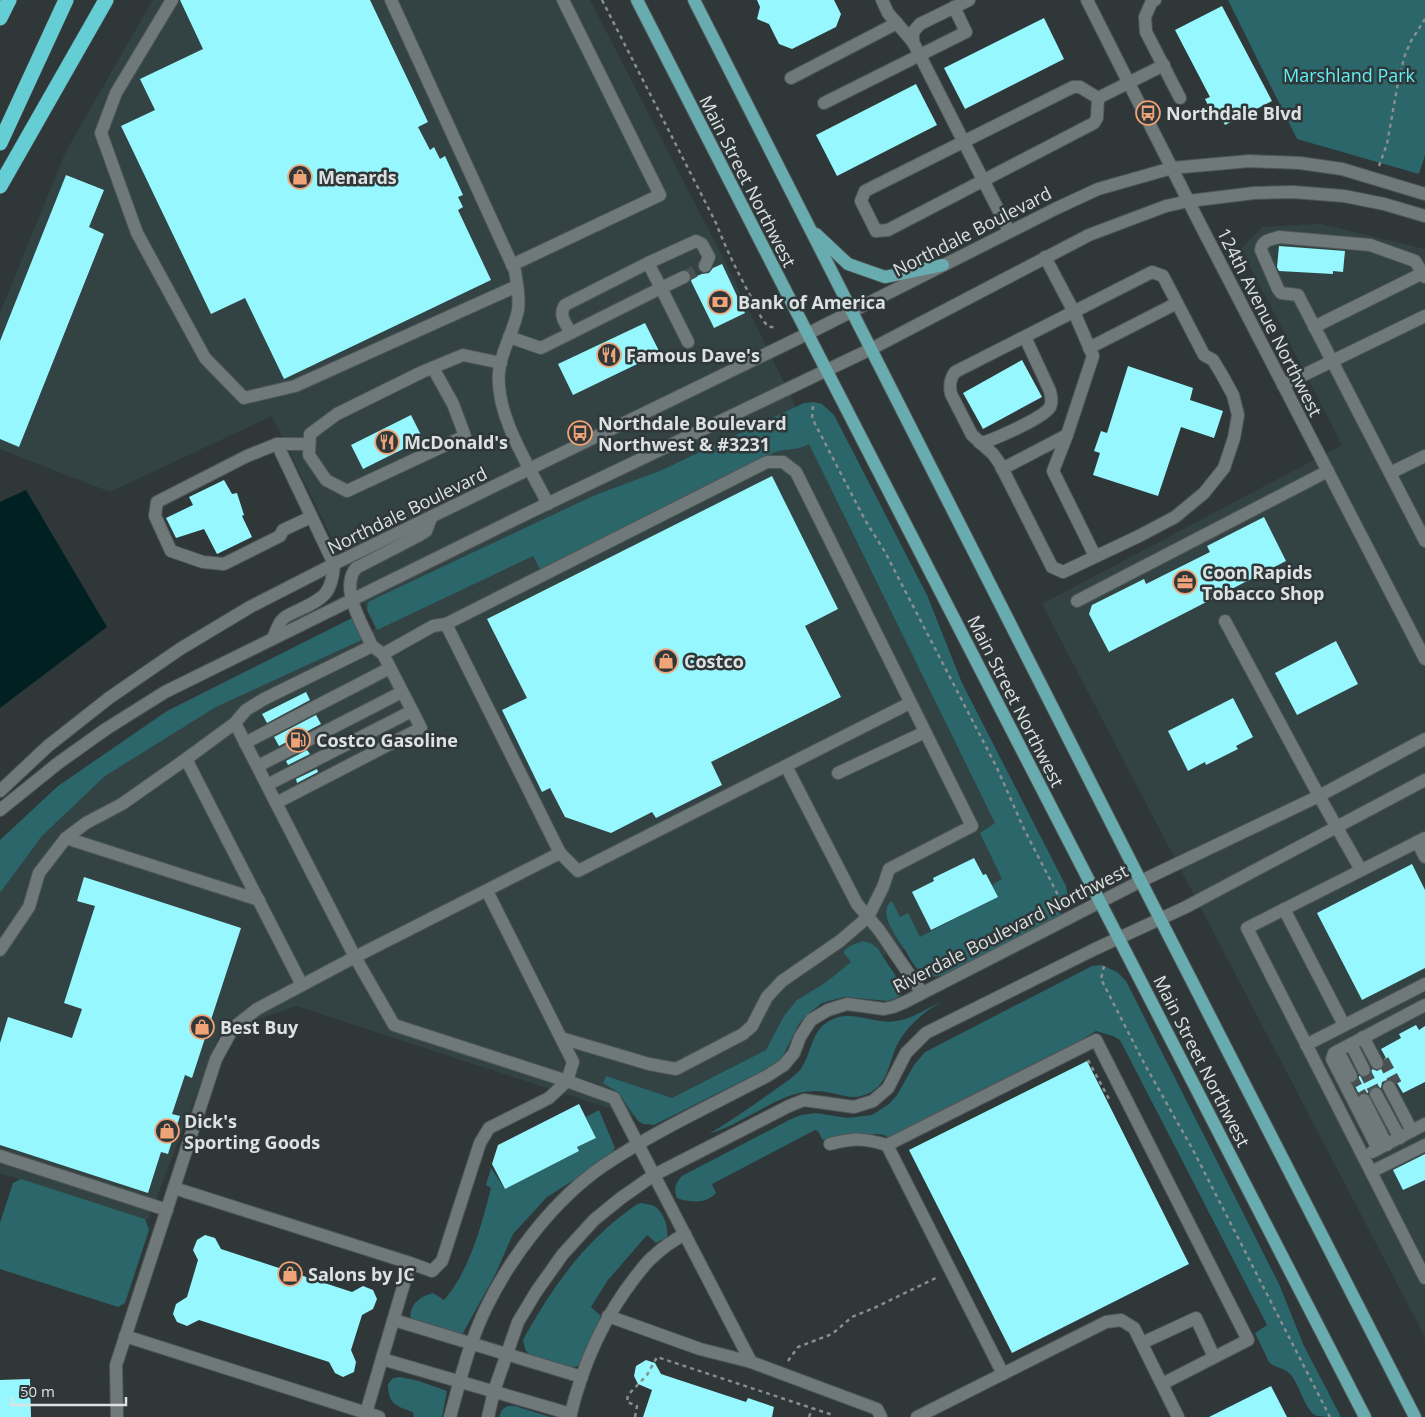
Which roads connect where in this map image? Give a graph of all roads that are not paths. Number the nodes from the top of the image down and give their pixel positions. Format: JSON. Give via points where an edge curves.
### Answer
{"nodes":[{"id":1,"x":9,"y":0,"type":"edge"},
{"id":2,"x":66,"y":0,"type":"edge"},
{"id":3,"x":106,"y":0,"type":"edge"},
{"id":4,"x":172,"y":0,"type":"edge"},
{"id":5,"x":391,"y":0,"type":"edge"},
{"id":6,"x":563,"y":0,"type":"edge"},
{"id":7,"x":636,"y":0,"type":"edge"},
{"id":8,"x":694,"y":0,"type":"edge"},
{"id":9,"x":882,"y":0,"type":"edge"},
{"id":10,"x":969,"y":0,"type":"edge"},
{"id":11,"x":1087,"y":0,"type":"edge"},
{"id":12,"x":1153,"y":0,"type":"edge"},
{"id":13,"x":954,"y":8,"type":"junction"},
{"id":14,"x":0,"y":18,"type":"edge"},
{"id":15,"x":897,"y":23,"type":"junction"},
{"id":16,"x":913,"y":42,"type":"junction"},
{"id":17,"x":919,"y":54,"type":"junction"},
{"id":18,"x":1164,"y":65,"type":"junction"},
{"id":19,"x":791,"y":78,"type":"dead end"},
{"id":20,"x":1128,"y":82,"type":"junction"},
{"id":21,"x":1098,"y":98,"type":"junction"},
{"id":22,"x":1180,"y":98,"type":"dead end"},
{"id":23,"x":824,"y":104,"type":"dead end"},
{"id":24,"x":963,"y":141,"type":"junction"},
{"id":25,"x":0,"y":143,"type":"edge"},
{"id":26,"x":1172,"y":168,"type":"junction"},
{"id":27,"x":983,"y":180,"type":"junction"},
{"id":28,"x":0,"y":186,"type":"edge"},
{"id":29,"x":1425,"y":194,"type":"edge"},
{"id":30,"x":1189,"y":201,"type":"junction"},
{"id":31,"x":1425,"y":216,"type":"edge"},
{"id":32,"x":809,"y":227,"type":"junction"},
{"id":33,"x":1009,"y":231,"type":"junction"},
{"id":34,"x":1045,"y":257,"type":"junction"},
{"id":35,"x":648,"y":263,"type":"junction"},
{"id":36,"x":512,"y":265,"type":"junction"},
{"id":37,"x":943,"y":265,"type":"junction"},
{"id":38,"x":705,"y":266,"type":"dead end"},
{"id":39,"x":1424,"y":275,"type":"edge"},
{"id":40,"x":684,"y":277,"type":"tunnel mouth"},
{"id":41,"x":518,"y":286,"type":"junction"},
{"id":42,"x":661,"y":288,"type":"junction"},
{"id":43,"x":1178,"y":304,"type":"junction"},
{"id":44,"x":852,"y":311,"type":"junction"},
{"id":45,"x":1074,"y":312,"type":"junction"},
{"id":46,"x":1425,"y":316,"type":"edge"},
{"id":47,"x":1314,"y":327,"type":"junction"},
{"id":48,"x":571,"y":333,"type":"junction"},
{"id":49,"x":807,"y":334,"type":"junction"},
{"id":50,"x":509,"y":337,"type":"junction"},
{"id":51,"x":1025,"y":337,"type":"junction"},
{"id":52,"x":688,"y":342,"type":"dead end"},
{"id":53,"x":871,"y":348,"type":"junction"},
{"id":54,"x":1089,"y":348,"type":"junction"},
{"id":55,"x":1331,"y":361,"type":"junction"},
{"id":56,"x":501,"y":363,"type":"junction"},
{"id":57,"x":433,"y":368,"type":"junction"},
{"id":58,"x":825,"y":370,"type":"junction"},
{"id":59,"x":1283,"y":385,"type":"junction"},
{"id":60,"x":1066,"y":435,"type":"junction"},
{"id":61,"x":980,"y":443,"type":"junction"},
{"id":62,"x":277,"y":444,"type":"junction"},
{"id":63,"x":309,"y":444,"type":"junction"},
{"id":64,"x":1425,"y":456,"type":"edge"},
{"id":65,"x":1002,"y":469,"type":"junction"},
{"id":66,"x":530,"y":470,"type":"junction"},
{"id":67,"x":1328,"y":472,"type":"junction"},
{"id":68,"x":1390,"y":473,"type":"junction"},
{"id":69,"x":548,"y":504,"type":"junction"},
{"id":70,"x":311,"y":517,"type":"junction"},
{"id":71,"x":431,"y":518,"type":"junction"},
{"id":72,"x":1425,"y":541,"type":"edge"},
{"id":73,"x":1096,"y":556,"type":"junction"},
{"id":74,"x":334,"y":564,"type":"junction"},
{"id":75,"x":351,"y":600,"type":"junction"},
{"id":76,"x":1077,"y":600,"type":"dead end"},
{"id":77,"x":1225,"y":621,"type":"dead end"},
{"id":78,"x":446,"y":624,"type":"junction"},
{"id":79,"x":273,"y":638,"type":"junction"},
{"id":80,"x":372,"y":646,"type":"junction"},
{"id":81,"x":383,"y":654,"type":"junction"},
{"id":82,"x":1425,"y":659,"type":"edge"},
{"id":83,"x":390,"y":668,"type":"junction"},
{"id":84,"x":402,"y":692,"type":"junction"},
{"id":85,"x":910,"y":703,"type":"junction"},
{"id":86,"x":412,"y":711,"type":"junction"},
{"id":87,"x":235,"y":722,"type":"junction"},
{"id":88,"x":925,"y":732,"type":"junction"},
{"id":89,"x":1425,"y":738,"type":"edge"},
{"id":90,"x":245,"y":743,"type":"junction"},
{"id":91,"x":186,"y":759,"type":"junction"},
{"id":92,"x":258,"y":766,"type":"junction"},
{"id":93,"x":786,"y":766,"type":"junction"},
{"id":94,"x":838,"y":773,"type":"dead end"},
{"id":95,"x":1425,"y":780,"type":"edge"},
{"id":96,"x":267,"y":785,"type":"junction"},
{"id":97,"x":0,"y":791,"type":"edge"},
{"id":98,"x":1319,"y":796,"type":"junction"},
{"id":99,"x":276,"y":803,"type":"junction"},
{"id":100,"x":0,"y":810,"type":"edge"},
{"id":101,"x":1336,"y":828,"type":"junction"},
{"id":102,"x":66,"y":838,"type":"junction"},
{"id":103,"x":1421,"y":840,"type":"edge"},
{"id":104,"x":560,"y":854,"type":"junction"},
{"id":105,"x":1425,"y":857,"type":"edge"},
{"id":106,"x":1361,"y":870,"type":"junction"},
{"id":107,"x":1141,"y":881,"type":"junction"},
{"id":108,"x":487,"y":891,"type":"junction"},
{"id":109,"x":258,"y":900,"type":"junction"},
{"id":110,"x":1100,"y":902,"type":"junction"},
{"id":111,"x":1284,"y":909,"type":"junction"},
{"id":112,"x":868,"y":916,"type":"junction"},
{"id":113,"x":1161,"y":918,"type":"junction"},
{"id":114,"x":1119,"y":938,"type":"junction"},
{"id":115,"x":0,"y":950,"type":"edge"},
{"id":116,"x":355,"y":958,"type":"junction"},
{"id":117,"x":1425,"y":984,"type":"edge"},
{"id":118,"x":302,"y":985,"type":"junction"},
{"id":119,"x":922,"y":993,"type":"junction"},
{"id":120,"x":1425,"y":1005,"type":"edge"},
{"id":121,"x":1344,"y":1025,"type":"junction"},
{"id":122,"x":561,"y":1038,"type":"junction"},
{"id":123,"x":1354,"y":1042,"type":"junction"},
{"id":124,"x":1306,"y":1045,"type":"junction"},
{"id":125,"x":567,"y":1081,"type":"junction"},
{"id":126,"x":1402,"y":1136,"type":"edge"},
{"id":127,"x":638,"y":1144,"type":"junction"},
{"id":128,"x":830,"y":1144,"type":"dead end"},
{"id":129,"x":888,"y":1145,"type":"junction"},
{"id":130,"x":1425,"y":1145,"type":"edge"},
{"id":131,"x":0,"y":1156,"type":"edge"},
{"id":132,"x":1364,"y":1157,"type":"junction"},
{"id":133,"x":1371,"y":1172,"type":"junction"},
{"id":134,"x":654,"y":1175,"type":"junction"},
{"id":135,"x":174,"y":1188,"type":"junction"},
{"id":136,"x":167,"y":1210,"type":"junction"},
{"id":137,"x":685,"y":1234,"type":"junction"},
{"id":138,"x":410,"y":1263,"type":"junction"},
{"id":139,"x":1425,"y":1278,"type":"edge"},
{"id":140,"x":608,"y":1316,"type":"junction"},
{"id":141,"x":394,"y":1320,"type":"junction"},
{"id":142,"x":126,"y":1336,"type":"junction"},
{"id":143,"x":472,"y":1343,"type":"junction"},
{"id":144,"x":1142,"y":1343,"type":"junction"},
{"id":145,"x":507,"y":1354,"type":"junction"},
{"id":146,"x":1214,"y":1357,"type":"junction"},
{"id":147,"x":382,"y":1359,"type":"junction"},
{"id":148,"x":751,"y":1362,"type":"junction"},
{"id":149,"x":1003,"y":1374,"type":"junction"},
{"id":150,"x":582,"y":1377,"type":"junction"},
{"id":151,"x":460,"y":1381,"type":"junction"},
{"id":152,"x":1162,"y":1384,"type":"junction"},
{"id":153,"x":494,"y":1391,"type":"junction"},
{"id":154,"x":366,"y":1413,"type":"junction"},
{"id":155,"x":570,"y":1416,"type":"edge"},
{"id":156,"x":117,"y":1417,"type":"edge"},
{"id":157,"x":379,"y":1417,"type":"edge"},
{"id":158,"x":450,"y":1417,"type":"edge"},
{"id":159,"x":488,"y":1417,"type":"edge"},
{"id":160,"x":881,"y":1417,"type":"edge"},
{"id":161,"x":917,"y":1417,"type":"edge"},
{"id":162,"x":1178,"y":1417,"type":"edge"},
{"id":163,"x":1364,"y":1417,"type":"edge"},
{"id":164,"x":1415,"y":1417,"type":"edge"}],
"edges":[{"from":1,"to":14,"type":"highway"},
{"from":2,"to":25,"type":"highway"},
{"from":3,"to":28,"type":"highway"},
{"from":4,"to":41,"type":"street","via":[[116,93],[101,133],[141,241],[205,358],[244,398],[295,386]]},
{"from":5,"to":36,"type":"street"},
{"from":6,"to":36,"type":"street","via":[[660,195]]},
{"from":7,"to":49,"type":"main road","name":"Main Street Northwest"},
{"from":8,"to":32,"type":"main road","name":"Main Street Northwest"},
{"from":9,"to":15,"type":"street"},
{"from":10,"to":13,"type":"street"},
{"from":11,"to":20,"type":"street","name":"124th Avenue Northwest"},
{"from":12,"to":18,"type":"street","via":[[1145,17],[1146,32]]},
{"from":13,"to":16,"type":"street","via":[[920,24],[914,32]]},
{"from":13,"to":17,"type":"street","via":[[966,32]]},
{"from":15,"to":16,"type":"street"},
{"from":15,"to":19,"type":"street"},
{"from":16,"to":17,"type":"street"},
{"from":17,"to":23,"type":"street"},
{"from":17,"to":24,"type":"street"},
{"from":18,"to":20,"type":"street"},
{"from":18,"to":22,"type":"street"},
{"from":20,"to":21,"type":"street"},
{"from":20,"to":26,"type":"street","name":"124th Avenue Northwest"},
{"from":21,"to":24,"type":"street","via":[[1073,86]]},
{"from":21,"to":27,"type":"street","via":[[1094,123]]},
{"from":24,"to":27,"type":"street"},
{"from":24,"to":27,"type":"street","via":[[866,191],[860,202],[876,230],[888,230]]},
{"from":26,"to":29,"type":"street","name":"Northdale Boulevard","via":[[1249,161],[1300,163],[1342,169]]},
{"from":26,"to":30,"type":"street","name":"124th Avenue Northwest"},
{"from":26,"to":33,"type":"street","name":"Northdale Boulevard","via":[[1098,189]]},
{"from":27,"to":33,"type":"street"},
{"from":30,"to":31,"type":"street","via":[[1293,192],[1344,196]]},
{"from":30,"to":34,"type":"street","via":[[1123,221]]},
{"from":30,"to":59,"type":"street","name":"124th Avenue Northwest"},
{"from":32,"to":37,"type":"main road","via":[[848,264],[885,278]]},
{"from":32,"to":44,"type":"main road","name":"Main Street Northwest"},
{"from":33,"to":37,"type":"street","name":"Northdale Boulevard"},
{"from":34,"to":45,"type":"street"},
{"from":34,"to":53,"type":"street"},
{"from":35,"to":38,"type":"street","via":[[696,241],[702,244],[709,257]]},
{"from":35,"to":42,"type":"street"},
{"from":35,"to":48,"type":"street","via":[[565,306],[561,315]]},
{"from":36,"to":41,"type":"street"},
{"from":37,"to":44,"type":"street","name":"Northdale Boulevard"},
{"from":39,"to":47,"type":"street"},
{"from":39,"to":47,"type":"street","via":[[1415,261],[1370,245],[1278,237],[1265,241],[1262,255],[1278,289],[1298,295]]},
{"from":40,"to":42,"type":"street"},
{"from":41,"to":50,"type":"street","via":[[518,310]]},
{"from":42,"to":48,"type":"street"},
{"from":42,"to":52,"type":"street"},
{"from":43,"to":45,"type":"street","via":[[1163,276],[1152,272]]},
{"from":43,"to":54,"type":"street"},
{"from":43,"to":73,"type":"street","via":[[1204,354],[1213,360],[1233,395],[1238,414],[1234,438],[1224,468],[1204,493],[1175,517]]},
{"from":44,"to":49,"type":"street","name":"Northdale Boulevard"},
{"from":44,"to":53,"type":"main road","name":"Main Street Northwest"},
{"from":45,"to":51,"type":"street"},
{"from":45,"to":54,"type":"street"},
{"from":46,"to":55,"type":"street"},
{"from":47,"to":55,"type":"street"},
{"from":48,"to":50,"type":"street","via":[[541,348]]},
{"from":49,"to":58,"type":"main road","name":"Main Street Northwest"},
{"from":49,"to":66,"type":"street","name":"Northdale Boulevard"},
{"from":50,"to":56,"type":"street"},
{"from":51,"to":61,"type":"street","via":[[1050,391],[1052,400],[1049,408],[1005,434]]},
{"from":51,"to":61,"type":"street","via":[[955,372],[952,377],[951,394],[972,435]]},
{"from":53,"to":58,"type":"street"},
{"from":53,"to":107,"type":"main road","name":"Main Street Northwest"},
{"from":54,"to":60,"type":"street","via":[[1093,356]]},
{"from":55,"to":59,"type":"street"},
{"from":55,"to":68,"type":"street"},
{"from":56,"to":57,"type":"street","via":[[463,355]]},
{"from":56,"to":66,"type":"street","via":[[500,395],[504,415]]},
{"from":57,"to":63,"type":"street","via":[[338,414],[310,434]]},
{"from":57,"to":63,"type":"street","via":[[453,404],[465,436],[347,491],[326,480],[309,455]]},
{"from":58,"to":69,"type":"street"},
{"from":58,"to":110,"type":"main road","name":"Main Street Northwest"},
{"from":59,"to":67,"type":"street","name":"124th Avenue Northwest"},
{"from":60,"to":65,"type":"street"},
{"from":60,"to":73,"type":"street","via":[[1052,471]]},
{"from":61,"to":65,"type":"street","via":[[993,454]]},
{"from":62,"to":63,"type":"street"},
{"from":62,"to":70,"type":"street"},
{"from":62,"to":70,"type":"street","via":[[157,502],[155,516],[171,551],[203,562],[224,564]]},
{"from":64,"to":68,"type":"street"},
{"from":65,"to":73,"type":"street","via":[[1052,567],[1063,572]]},
{"from":66,"to":69,"type":"street"},
{"from":66,"to":71,"type":"street","name":"Northdale Boulevard"},
{"from":67,"to":76,"type":"street"},
{"from":67,"to":82,"type":"street","name":"124th Avenue Northwest"},
{"from":68,"to":72,"type":"street"},
{"from":69,"to":75,"type":"street"},
{"from":70,"to":74,"type":"street"},
{"from":71,"to":74,"type":"street","name":"Northdale Boulevard"},
{"from":71,"to":75,"type":"street","via":[[426,531],[356,568],[350,581]]},
{"from":74,"to":79,"type":"street","via":[[332,582],[326,594],[280,621]]},
{"from":74,"to":97,"type":"street","name":"Northdale Boulevard","via":[[217,626],[144,673],[79,720]]},
{"from":75,"to":79,"type":"street"},
{"from":75,"to":80,"type":"street"},
{"from":77,"to":98,"type":"street"},
{"from":78,"to":81,"type":"street","via":[[433,626]]},
{"from":78,"to":85,"type":"street","via":[[767,462],[784,462],[796,472]]},
{"from":78,"to":104,"type":"street"},
{"from":79,"to":100,"type":"street","via":[[133,710],[57,764]]},
{"from":80,"to":81,"type":"street"},
{"from":80,"to":87,"type":"street","via":[[264,699],[246,710]]},
{"from":81,"to":83,"type":"street"},
{"from":83,"to":84,"type":"street"},
{"from":83,"to":90,"type":"street"},
{"from":84,"to":86,"type":"street"},
{"from":84,"to":92,"type":"street"},
{"from":85,"to":88,"type":"street"},
{"from":85,"to":93,"type":"street"},
{"from":86,"to":96,"type":"street"},
{"from":86,"to":99,"type":"street","via":[[421,728]]},
{"from":87,"to":90,"type":"street"},
{"from":87,"to":91,"type":"street"},
{"from":88,"to":94,"type":"street"},
{"from":88,"to":112,"type":"street","via":[[972,826],[889,869]]},
{"from":89,"to":98,"type":"street","name":"Riverdale Boulevard Northwest"},
{"from":90,"to":92,"type":"street"},
{"from":91,"to":102,"type":"street"},
{"from":91,"to":109,"type":"street"},
{"from":92,"to":96,"type":"street"},
{"from":93,"to":104,"type":"street","via":[[578,871]]},
{"from":93,"to":112,"type":"street","via":[[857,904]]},
{"from":95,"to":101,"type":"street"},
{"from":96,"to":99,"type":"street"},
{"from":98,"to":101,"type":"street"},
{"from":98,"to":107,"type":"street","name":"Riverdale Boulevard Northwest"},
{"from":99,"to":116,"type":"street"},
{"from":101,"to":106,"type":"street"},
{"from":101,"to":113,"type":"street"},
{"from":102,"to":109,"type":"street"},
{"from":102,"to":115,"type":"street","via":[[39,873],[28,907]]},
{"from":103,"to":105,"type":"street"},
{"from":103,"to":106,"type":"street"},
{"from":104,"to":108,"type":"street"},
{"from":106,"to":111,"type":"street"},
{"from":107,"to":110,"type":"street","name":"Riverdale Boulevard Northwest"},
{"from":107,"to":113,"type":"main road","name":"Main Street Northwest"},
{"from":108,"to":116,"type":"street"},
{"from":108,"to":122,"type":"street"},
{"from":109,"to":118,"type":"street"},
{"from":110,"to":114,"type":"main road","name":"Main Street Northwest"},
{"from":110,"to":119,"type":"street","name":"Riverdale Boulevard Northwest"},
{"from":111,"to":121,"type":"street"},
{"from":111,"to":124,"type":"street","via":[[1247,928]]},
{"from":112,"to":119,"type":"street"},
{"from":112,"to":122,"type":"street","via":[[840,941],[782,981],[768,997],[752,1026],[742,1034],[676,1069]]},
{"from":113,"to":114,"type":"street"},
{"from":113,"to":164,"type":"main road","name":"Main Street Northwest"},
{"from":114,"to":134,"type":"street","via":[[926,1033],[906,1054],[888,1088],[873,1101],[854,1107],[804,1100]]},
{"from":114,"to":163,"type":"main road","name":"Main Street Northwest"},
{"from":116,"to":118,"type":"street"},
{"from":116,"to":125,"type":"street","via":[[394,1025]]},
{"from":117,"to":121,"type":"street"},
{"from":118,"to":135,"type":"street","via":[[257,1009],[233,1028],[216,1059]]},
{"from":119,"to":127,"type":"street","name":"Riverdale Boulevard Northwest","via":[[884,1009],[847,1004],[828,1010],[811,1020],[784,1065]]},
{"from":120,"to":123,"type":"street"},
{"from":121,"to":124,"type":"street"},
{"from":122,"to":125,"type":"street","via":[[573,1062]]},
{"from":123,"to":123,"type":"street","via":[[1367,1068]]},
{"from":123,"to":126,"type":"street","via":[[1334,1052],[1332,1059]]},
{"from":124,"to":132,"type":"street"},
{"from":125,"to":127,"type":"street","via":[[614,1098]]},
{"from":125,"to":138,"type":"street","via":[[549,1098],[489,1128],[480,1144],[442,1260],[432,1271]]},
{"from":126,"to":126,"type":"street","via":[[1380,1092]]},
{"from":126,"to":132,"type":"street"},
{"from":127,"to":134,"type":"street"},
{"from":127,"to":143,"type":"street","name":"Riverdale Boulevard Northwest","via":[[573,1191],[536,1230],[507,1270],[486,1308]]},
{"from":128,"to":129,"type":"street","via":[[866,1139]]},
{"from":129,"to":146,"type":"street","via":[[1096,1040],[1248,1340]]},
{"from":129,"to":149,"type":"street"},
{"from":130,"to":133,"type":"street"},
{"from":131,"to":136,"type":"street"},
{"from":132,"to":133,"type":"street"},
{"from":133,"to":139,"type":"street"},
{"from":134,"to":137,"type":"street"},
{"from":134,"to":145,"type":"street","via":[[594,1220],[563,1254],[518,1322]]},
{"from":135,"to":136,"type":"street"},
{"from":135,"to":138,"type":"street"},
{"from":136,"to":142,"type":"street"},
{"from":137,"to":140,"type":"street","via":[[652,1257]]},
{"from":137,"to":148,"type":"street"},
{"from":138,"to":141,"type":"street"},
{"from":140,"to":148,"type":"street","via":[[700,1350]]},
{"from":140,"to":150,"type":"street"},
{"from":141,"to":143,"type":"street"},
{"from":141,"to":147,"type":"street"},
{"from":142,"to":154,"type":"street"},
{"from":142,"to":156,"type":"street","via":[[116,1366]]},
{"from":143,"to":145,"type":"street"},
{"from":143,"to":151,"type":"street","name":"Riverdale Boulevard Northwest"},
{"from":144,"to":146,"type":"street","via":[[1196,1318]]},
{"from":144,"to":149,"type":"street","via":[[1134,1328],[1121,1320],[1106,1322]]},
{"from":144,"to":152,"type":"street"},
{"from":145,"to":150,"type":"street"},
{"from":145,"to":153,"type":"street"},
{"from":146,"to":152,"type":"street"},
{"from":147,"to":151,"type":"street"},
{"from":147,"to":154,"type":"street"},
{"from":148,"to":160,"type":"street","via":[[877,1409]]},
{"from":149,"to":161,"type":"street"},
{"from":150,"to":155,"type":"street"},
{"from":151,"to":153,"type":"street"},
{"from":151,"to":158,"type":"street","name":"Riverdale Boulevard Northwest"},
{"from":152,"to":162,"type":"street"},
{"from":153,"to":155,"type":"street"},
{"from":153,"to":159,"type":"street"},
{"from":154,"to":157,"type":"street"}]}
